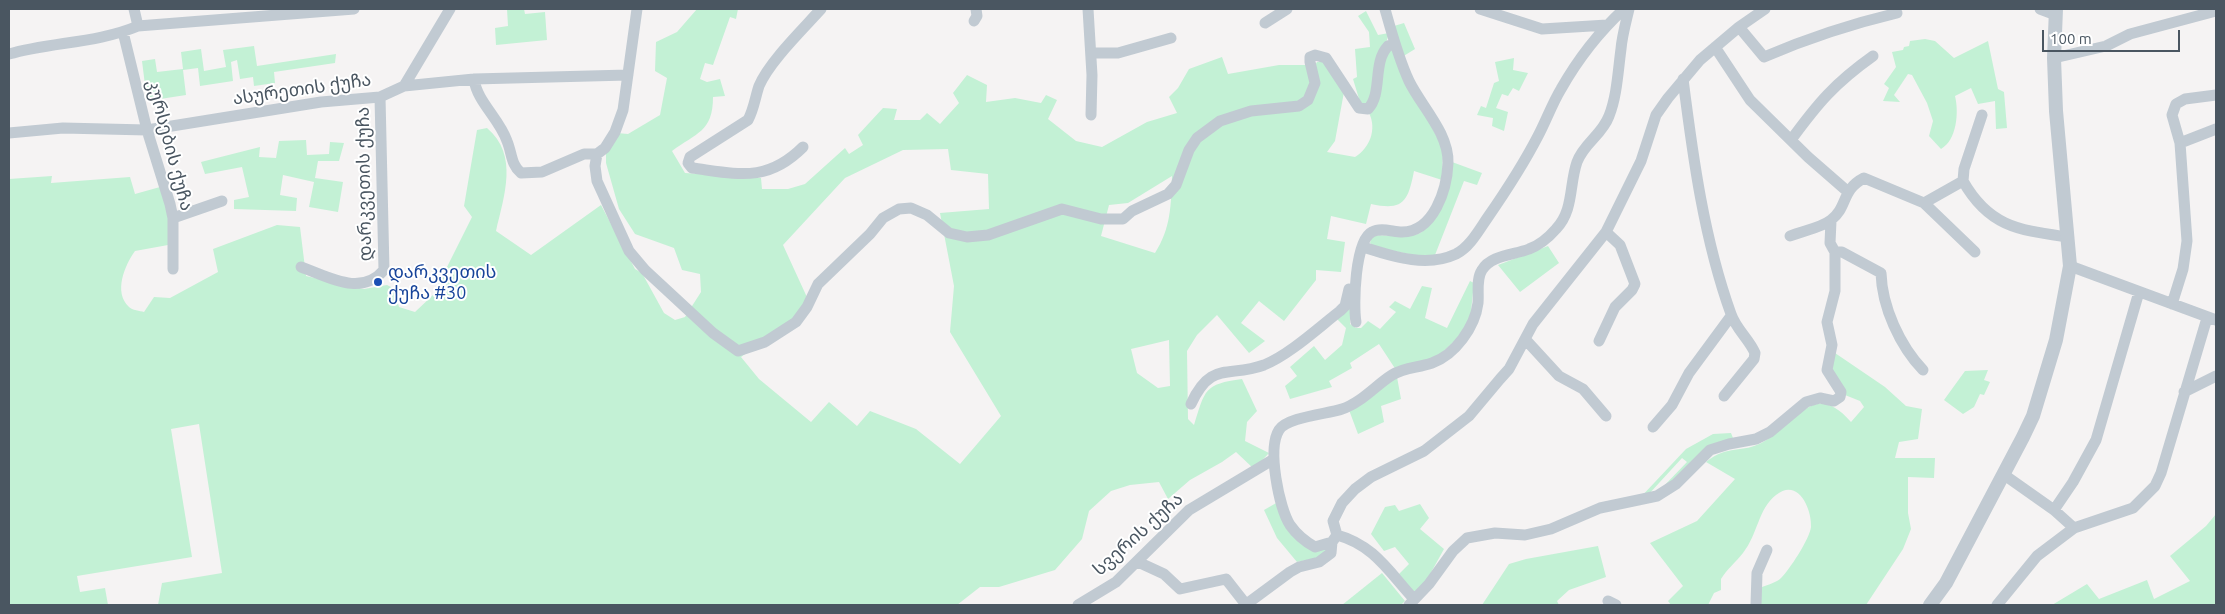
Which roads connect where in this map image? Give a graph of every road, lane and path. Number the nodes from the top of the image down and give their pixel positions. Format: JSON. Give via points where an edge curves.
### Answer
{"nodes":[{"id":1,"x":134,"y":9,"type":"edge"},
{"id":2,"x":354,"y":9,"type":"edge"},
{"id":3,"x":450,"y":9,"type":"edge"},
{"id":4,"x":637,"y":9,"type":"edge"},
{"id":5,"x":821,"y":9,"type":"edge"},
{"id":6,"x":976,"y":9,"type":"edge"},
{"id":7,"x":1088,"y":9,"type":"edge"},
{"id":8,"x":1093,"y":9,"type":"edge"},
{"id":9,"x":1287,"y":9,"type":"edge"},
{"id":10,"x":1385,"y":9,"type":"edge"},
{"id":11,"x":1480,"y":9,"type":"edge"},
{"id":12,"x":1624,"y":9,"type":"edge"},
{"id":13,"x":1629,"y":9,"type":"edge"},
{"id":14,"x":1765,"y":9,"type":"edge"},
{"id":15,"x":2040,"y":9,"type":"edge"},
{"id":16,"x":2216,"y":11,"type":"edge"},
{"id":17,"x":2056,"y":12,"type":"edge"},
{"id":18,"x":1897,"y":13,"type":"dead end"},
{"id":19,"x":974,"y":21,"type":"dead end"},
{"id":20,"x":1265,"y":23,"type":"dead end"},
{"id":21,"x":1607,"y":25,"type":"junction"},
{"id":22,"x":138,"y":26,"type":"junction"},
{"id":23,"x":1739,"y":27,"type":"junction"},
{"id":24,"x":123,"y":32,"type":"junction"},
{"id":25,"x":1171,"y":38,"type":"dead end"},
{"id":26,"x":1394,"y":44,"type":"junction"},
{"id":27,"x":1716,"y":48,"type":"junction"},
{"id":28,"x":1092,"y":53,"type":"junction"},
{"id":29,"x":9,"y":54,"type":"edge"},
{"id":30,"x":1873,"y":56,"type":"dead end"},
{"id":31,"x":2054,"y":58,"type":"junction"},
{"id":32,"x":628,"y":75,"type":"junction"},
{"id":33,"x":474,"y":79,"type":"junction"},
{"id":34,"x":1683,"y":79,"type":"junction"},
{"id":35,"x":404,"y":86,"type":"junction"},
{"id":36,"x":2216,"y":95,"type":"edge"},
{"id":37,"x":380,"y":97,"type":"junction"},
{"id":38,"x":1091,"y":115,"type":"dead end"},
{"id":39,"x":1982,"y":115,"type":"dead end"},
{"id":40,"x":2216,"y":129,"type":"edge"},
{"id":41,"x":147,"y":130,"type":"junction"},
{"id":42,"x":9,"y":133,"type":"edge"},
{"id":43,"x":1791,"y":140,"type":"junction"},
{"id":44,"x":2180,"y":143,"type":"junction"},
{"id":45,"x":803,"y":147,"type":"dead end"},
{"id":46,"x":597,"y":154,"type":"junction"},
{"id":47,"x":1963,"y":180,"type":"junction"},
{"id":48,"x":1847,"y":191,"type":"junction"},
{"id":49,"x":222,"y":201,"type":"dead end"},
{"id":50,"x":1924,"y":203,"type":"junction"},
{"id":51,"x":173,"y":218,"type":"junction"},
{"id":52,"x":1831,"y":220,"type":"junction"},
{"id":53,"x":1606,"y":232,"type":"junction"},
{"id":54,"x":1790,"y":236,"type":"dead end"},
{"id":55,"x":2067,"y":237,"type":"junction"},
{"id":56,"x":1363,"y":247,"type":"junction"},
{"id":57,"x":1836,"y":252,"type":"junction"},
{"id":58,"x":1975,"y":252,"type":"dead end"},
{"id":59,"x":2070,"y":266,"type":"junction"},
{"id":60,"x":301,"y":267,"type":"dead end"},
{"id":61,"x":173,"y":269,"type":"dead end"},
{"id":62,"x":1355,"y":276,"type":"junction"},
{"id":63,"x":2139,"y":292,"type":"junction"},
{"id":64,"x":2172,"y":304,"type":"junction"},
{"id":65,"x":1732,"y":316,"type":"junction"},
{"id":66,"x":2212,"y":319,"type":"edge"},
{"id":67,"x":1356,"y":322,"type":"dead end"},
{"id":68,"x":1525,"y":339,"type":"junction"},
{"id":69,"x":1599,"y":341,"type":"dead end"},
{"id":70,"x":1923,"y":370,"type":"dead end"},
{"id":71,"x":2216,"y":376,"type":"edge"},
{"id":72,"x":2184,"y":392,"type":"junction"},
{"id":73,"x":1724,"y":396,"type":"dead end"},
{"id":74,"x":1191,"y":404,"type":"dead end"},
{"id":75,"x":1606,"y":416,"type":"dead end"},
{"id":76,"x":1653,"y":427,"type":"dead end"},
{"id":77,"x":1274,"y":459,"type":"junction"},
{"id":78,"x":2003,"y":474,"type":"junction"},
{"id":79,"x":2054,"y":510,"type":"junction"},
{"id":80,"x":2074,"y":528,"type":"junction"},
{"id":81,"x":1335,"y":539,"type":"junction"},
{"id":82,"x":1767,"y":550,"type":"dead end"},
{"id":83,"x":1138,"y":562,"type":"junction"},
{"id":84,"x":1411,"y":602,"type":"edge"},
{"id":85,"x":1078,"y":605,"type":"edge"},
{"id":86,"x":1756,"y":605,"type":"edge"},
{"id":87,"x":1930,"y":605,"type":"edge"},
{"id":88,"x":1998,"y":605,"type":"edge"}],
"edges":[{"from":1,"to":22,"type":"street"},
{"from":2,"to":22,"type":"street"},
{"from":3,"to":35,"type":"street"},
{"from":4,"to":32,"type":"street"},
{"from":5,"to":45,"type":"street","via":[[768,71],[759,86],[754,110],[748,120],[690,157],[688,163],[692,168],[743,174],[768,171],[788,163]]},
{"from":6,"to":19,"type":"street"},
{"from":7,"to":8,"type":"street"},
{"from":7,"to":28,"type":"street"},
{"from":9,"to":20,"type":"street"},
{"from":10,"to":26,"type":"street"},
{"from":11,"to":21,"type":"street","via":[[1542,29]]},
{"from":12,"to":21,"type":"street"},
{"from":13,"to":77,"type":"street","via":[[1610,116],[1600,133],[1586,145],[1577,163],[1570,205],[1558,228],[1531,249],[1494,259],[1483,268],[1472,323],[1459,344],[1447,355],[1397,373],[1344,409],[1287,423],[1279,429],[1275,440]]},
{"from":14,"to":23,"type":"street"},
{"from":15,"to":17,"type":"street"},
{"from":16,"to":31,"type":"street","via":[[2130,34],[2106,46]]},
{"from":17,"to":31,"type":"street"},
{"from":18,"to":23,"type":"street","via":[[1846,25],[1764,58]]},
{"from":21,"to":56,"type":"street","via":[[1580,59],[1510,185],[1468,244],[1456,254],[1417,260],[1402,259]]},
{"from":22,"to":24,"type":"street"},
{"from":23,"to":27,"type":"street"},
{"from":24,"to":29,"type":"street"},
{"from":24,"to":41,"type":"street","name":"კურსების ქუჩა"},
{"from":25,"to":28,"type":"street","via":[[1118,53]]},
{"from":26,"to":46,"type":"street","via":[[1388,46],[1380,58],[1373,99],[1368,109],[1359,108],[1326,58],[1310,57],[1315,83],[1308,100],[1299,106],[1251,111],[1220,121],[1197,138],[1188,150],[1176,185],[1168,194],[1132,211],[1123,219],[1101,219],[1062,209],[988,235],[967,237],[949,233],[927,215],[911,208],[899,209],[882,218],[870,234],[818,284],[796,322],[765,342],[738,351],[713,333],[629,251],[597,181]]},
{"from":26,"to":56,"type":"street","via":[[1410,83],[1443,142],[1448,161],[1446,175],[1438,204],[1424,225],[1417,230],[1403,232],[1371,232]]},
{"from":27,"to":34,"type":"street"},
{"from":27,"to":43,"type":"street","via":[[1750,100]]},
{"from":28,"to":38,"type":"street"},
{"from":30,"to":43,"type":"street","via":[[1822,98]]},
{"from":31,"to":55,"type":"street"},
{"from":32,"to":33,"type":"street","name":"ასურეთის ქუჩა"},
{"from":32,"to":46,"type":"street","via":[[624,110],[615,132]]},
{"from":33,"to":35,"type":"street","name":"ასურეთის ქუჩა"},
{"from":33,"to":46,"type":"street","via":[[475,90],[500,123],[515,168],[521,173],[542,172],[584,154]]},
{"from":34,"to":53,"type":"street","via":[[1656,115],[1641,161]]},
{"from":34,"to":65,"type":"street","via":[[1695,167],[1712,247]]},
{"from":35,"to":37,"type":"street","name":"ასურეთის ქუჩა"},
{"from":36,"to":44,"type":"street","via":[[2185,99],[2176,104],[2172,115]]},
{"from":37,"to":41,"type":"street","name":"ასურეთის ქუჩა","via":[[321,102]]},
{"from":37,"to":60,"type":"street","name":"დარკვეთის ქუჩა","via":[[384,270],[376,279],[352,285]]},
{"from":39,"to":47,"type":"street"},
{"from":40,"to":44,"type":"street"},
{"from":41,"to":42,"type":"street","name":"ასურეთის ქუჩა","via":[[63,128]]},
{"from":41,"to":51,"type":"street","name":"კურსების ქუჩა"},
{"from":43,"to":48,"type":"street"},
{"from":44,"to":64,"type":"street","via":[[2187,241],[2184,269]]},
{"from":47,"to":50,"type":"street"},
{"from":47,"to":55,"type":"street","via":[[1986,212],[2000,221]]},
{"from":48,"to":50,"type":"street","via":[[1864,178]]},
{"from":48,"to":52,"type":"street","via":[[1843,205]]},
{"from":49,"to":51,"type":"street"},
{"from":50,"to":58,"type":"street"},
{"from":51,"to":61,"type":"street","name":"კურსების ქუჩა"},
{"from":52,"to":54,"type":"street"},
{"from":52,"to":57,"type":"street","via":[[1830,243]]},
{"from":53,"to":68,"type":"street","via":[[1533,324]]},
{"from":53,"to":69,"type":"street","via":[[1620,245],[1635,284],[1615,307]]},
{"from":55,"to":59,"type":"street"},
{"from":56,"to":62,"type":"street"},
{"from":57,"to":70,"type":"street","via":[[1842,252],[1881,273],[1899,336],[1911,358]]},
{"from":57,"to":84,"type":"street","via":[[1835,291],[1827,322],[1832,345],[1826,370],[1841,392],[1840,397],[1834,401],[1820,398],[1806,402],[1770,432],[1756,439],[1710,450],[1676,484],[1656,496],[1600,508],[1551,529],[1525,535],[1495,533],[1467,538]]},
{"from":59,"to":63,"type":"street"},
{"from":59,"to":78,"type":"street","via":[[2056,340],[2033,416]]},
{"from":62,"to":67,"type":"street","via":[[1353,304]]},
{"from":62,"to":74,"type":"street","via":[[1345,306],[1340,311],[1264,365],[1219,372],[1206,379]]},
{"from":63,"to":64,"type":"street"},
{"from":63,"to":79,"type":"street","via":[[2096,440]]},
{"from":64,"to":66,"type":"street"},
{"from":65,"to":73,"type":"street","via":[[1755,353],[1754,359]]},
{"from":65,"to":76,"type":"street","via":[[1689,373],[1672,405]]},
{"from":66,"to":72,"type":"street"},
{"from":68,"to":75,"type":"street","via":[[1558,376],[1582,389]]},
{"from":68,"to":81,"type":"street","via":[[1509,369],[1469,416],[1424,451],[1354,489],[1333,520]]},
{"from":71,"to":72,"type":"street"},
{"from":72,"to":80,"type":"street","via":[[2162,472],[2155,486],[2133,508]]},
{"from":77,"to":81,"type":"street","via":[[1283,507],[1291,527],[1300,538],[1315,547]]},
{"from":77,"to":83,"type":"street","name":"სვერის ქუჩა","via":[[1189,510]]},
{"from":78,"to":79,"type":"street"},
{"from":78,"to":87,"type":"street","via":[[1946,583]]},
{"from":79,"to":80,"type":"street"},
{"from":80,"to":88,"type":"street","via":[[2037,556]]},
{"from":81,"to":83,"type":"street","via":[[1330,553],[1320,562],[1290,572],[1248,603],[1226,579],[1180,589],[1164,574]]},
{"from":81,"to":84,"type":"street","via":[[1355,540],[1371,551]]},
{"from":82,"to":86,"type":"street","via":[[1757,573]]},
{"from":83,"to":85,"type":"street","name":"სვერის ქუჩა","via":[[1116,582]]}]}
